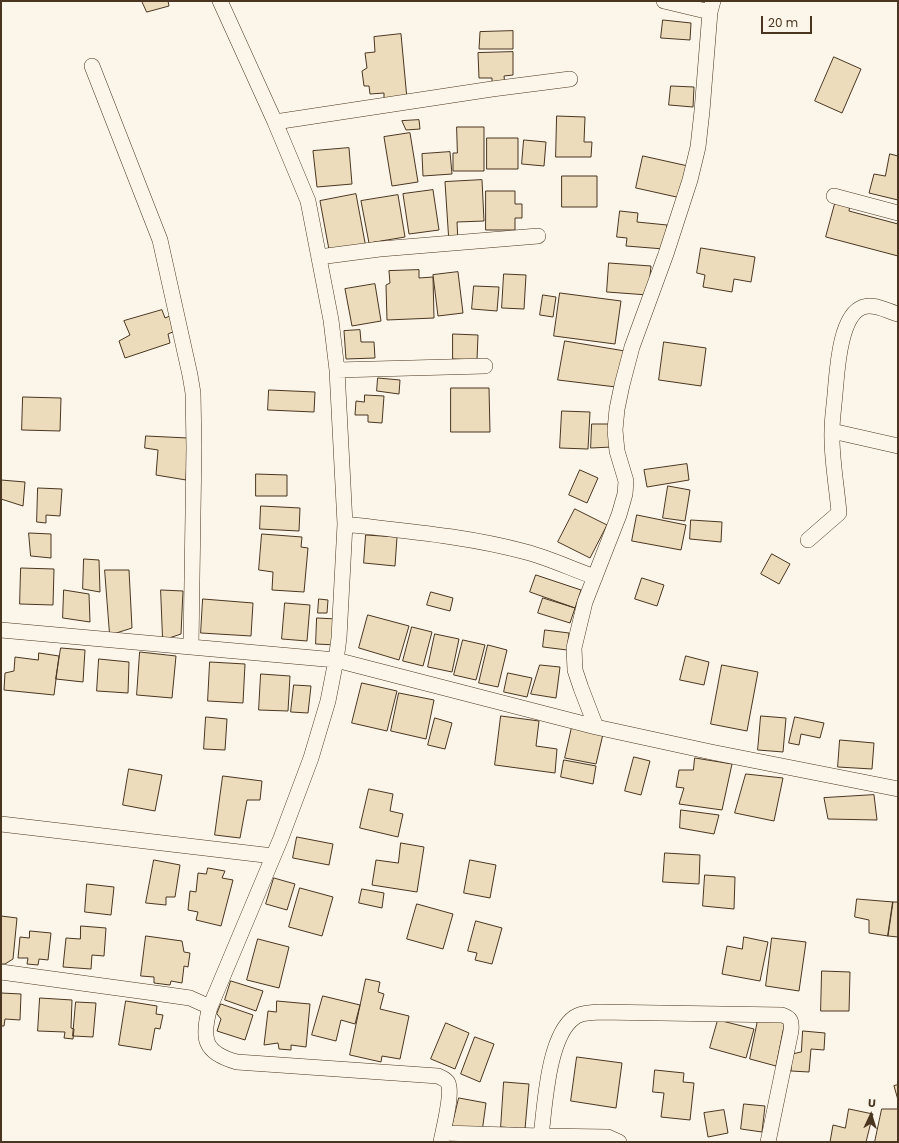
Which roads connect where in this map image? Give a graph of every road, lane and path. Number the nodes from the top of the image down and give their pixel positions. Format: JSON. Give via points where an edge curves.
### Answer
{"nodes":[{"id":1,"x":220,"y":1,"type":"edge"},
{"id":2,"x":664,"y":1,"type":"edge"},
{"id":3,"x":712,"y":7,"type":"edge"},
{"id":4,"x":92,"y":66,"type":"dead end"},
{"id":5,"x":570,"y":79,"type":"dead end"},
{"id":6,"x":275,"y":122,"type":"junction"},
{"id":7,"x":834,"y":196,"type":"dead end"},
{"id":8,"x":898,"y":213,"type":"edge"},
{"id":9,"x":538,"y":236,"type":"dead end"},
{"id":10,"x":319,"y":257,"type":"junction"},
{"id":11,"x":898,"y":314,"type":"edge"},
{"id":12,"x":485,"y":366,"type":"dead end"},
{"id":13,"x":337,"y":370,"type":"junction"},
{"id":14,"x":832,"y":431,"type":"junction"},
{"id":15,"x":898,"y":446,"type":"edge"},
{"id":16,"x":345,"y":524,"type":"junction"},
{"id":17,"x":808,"y":540,"type":"dead end"},
{"id":18,"x":595,"y":577,"type":"junction"},
{"id":19,"x":1,"y":630,"type":"edge"},
{"id":20,"x":191,"y":646,"type":"junction"},
{"id":21,"x":336,"y":660,"type":"junction"},
{"id":22,"x":596,"y":727,"type":"junction"},
{"id":23,"x":898,"y":789,"type":"edge"},
{"id":24,"x":1,"y":824,"type":"edge"},
{"id":25,"x":271,"y":855,"type":"junction"},
{"id":26,"x":1,"y":972,"type":"edge"},
{"id":27,"x":200,"y":1003,"type":"junction"},
{"id":28,"x":541,"y":1136,"type":"junction"},
{"id":29,"x":442,"y":1138,"type":"edge"},
{"id":30,"x":619,"y":1142,"type":"edge"},
{"id":31,"x":768,"y":1142,"type":"edge"}],
"edges":[{"from":1,"to":6,"type":"street"},
{"from":2,"to":3,"type":"street"},
{"from":3,"to":18,"type":"street","via":[[698,148],[690,180],[632,347],[622,385],[615,430],[617,451],[626,480],[625,494]]},
{"from":4,"to":20,"type":"street","via":[[160,240],[190,375],[194,447]]},
{"from":5,"to":6,"type":"street"},
{"from":6,"to":10,"type":"street","via":[[308,201]]},
{"from":7,"to":8,"type":"street"},
{"from":9,"to":10,"type":"street","via":[[380,249]]},
{"from":10,"to":13,"type":"street"},
{"from":11,"to":14,"type":"street","via":[[872,306],[862,307],[848,323],[841,341]]},
{"from":12,"to":13,"type":"street"},
{"from":13,"to":16,"type":"street"},
{"from":14,"to":15,"type":"street"},
{"from":14,"to":17,"type":"street","via":[[839,513]]},
{"from":16,"to":18,"type":"street","via":[[441,536],[527,552]]},
{"from":16,"to":21,"type":"street"},
{"from":18,"to":22,"type":"street","via":[[585,602],[574,648],[575,670]]},
{"from":19,"to":20,"type":"street"},
{"from":20,"to":21,"type":"street"},
{"from":21,"to":22,"type":"street"},
{"from":21,"to":25,"type":"street","via":[[328,701],[311,758],[281,838]]},
{"from":22,"to":23,"type":"street"},
{"from":24,"to":25,"type":"street"},
{"from":25,"to":27,"type":"street"},
{"from":26,"to":27,"type":"street"},
{"from":27,"to":29,"type":"street","via":[[206,1022],[207,1042],[212,1051],[222,1058],[250,1064],[444,1078],[448,1084],[449,1098]]},
{"from":28,"to":29,"type":"street"},
{"from":28,"to":30,"type":"street","via":[[608,1136]]},
{"from":28,"to":31,"type":"street","via":[[551,1064],[557,1044],[569,1022],[582,1014],[599,1012],[782,1015],[792,1022],[792,1031]]}]}
